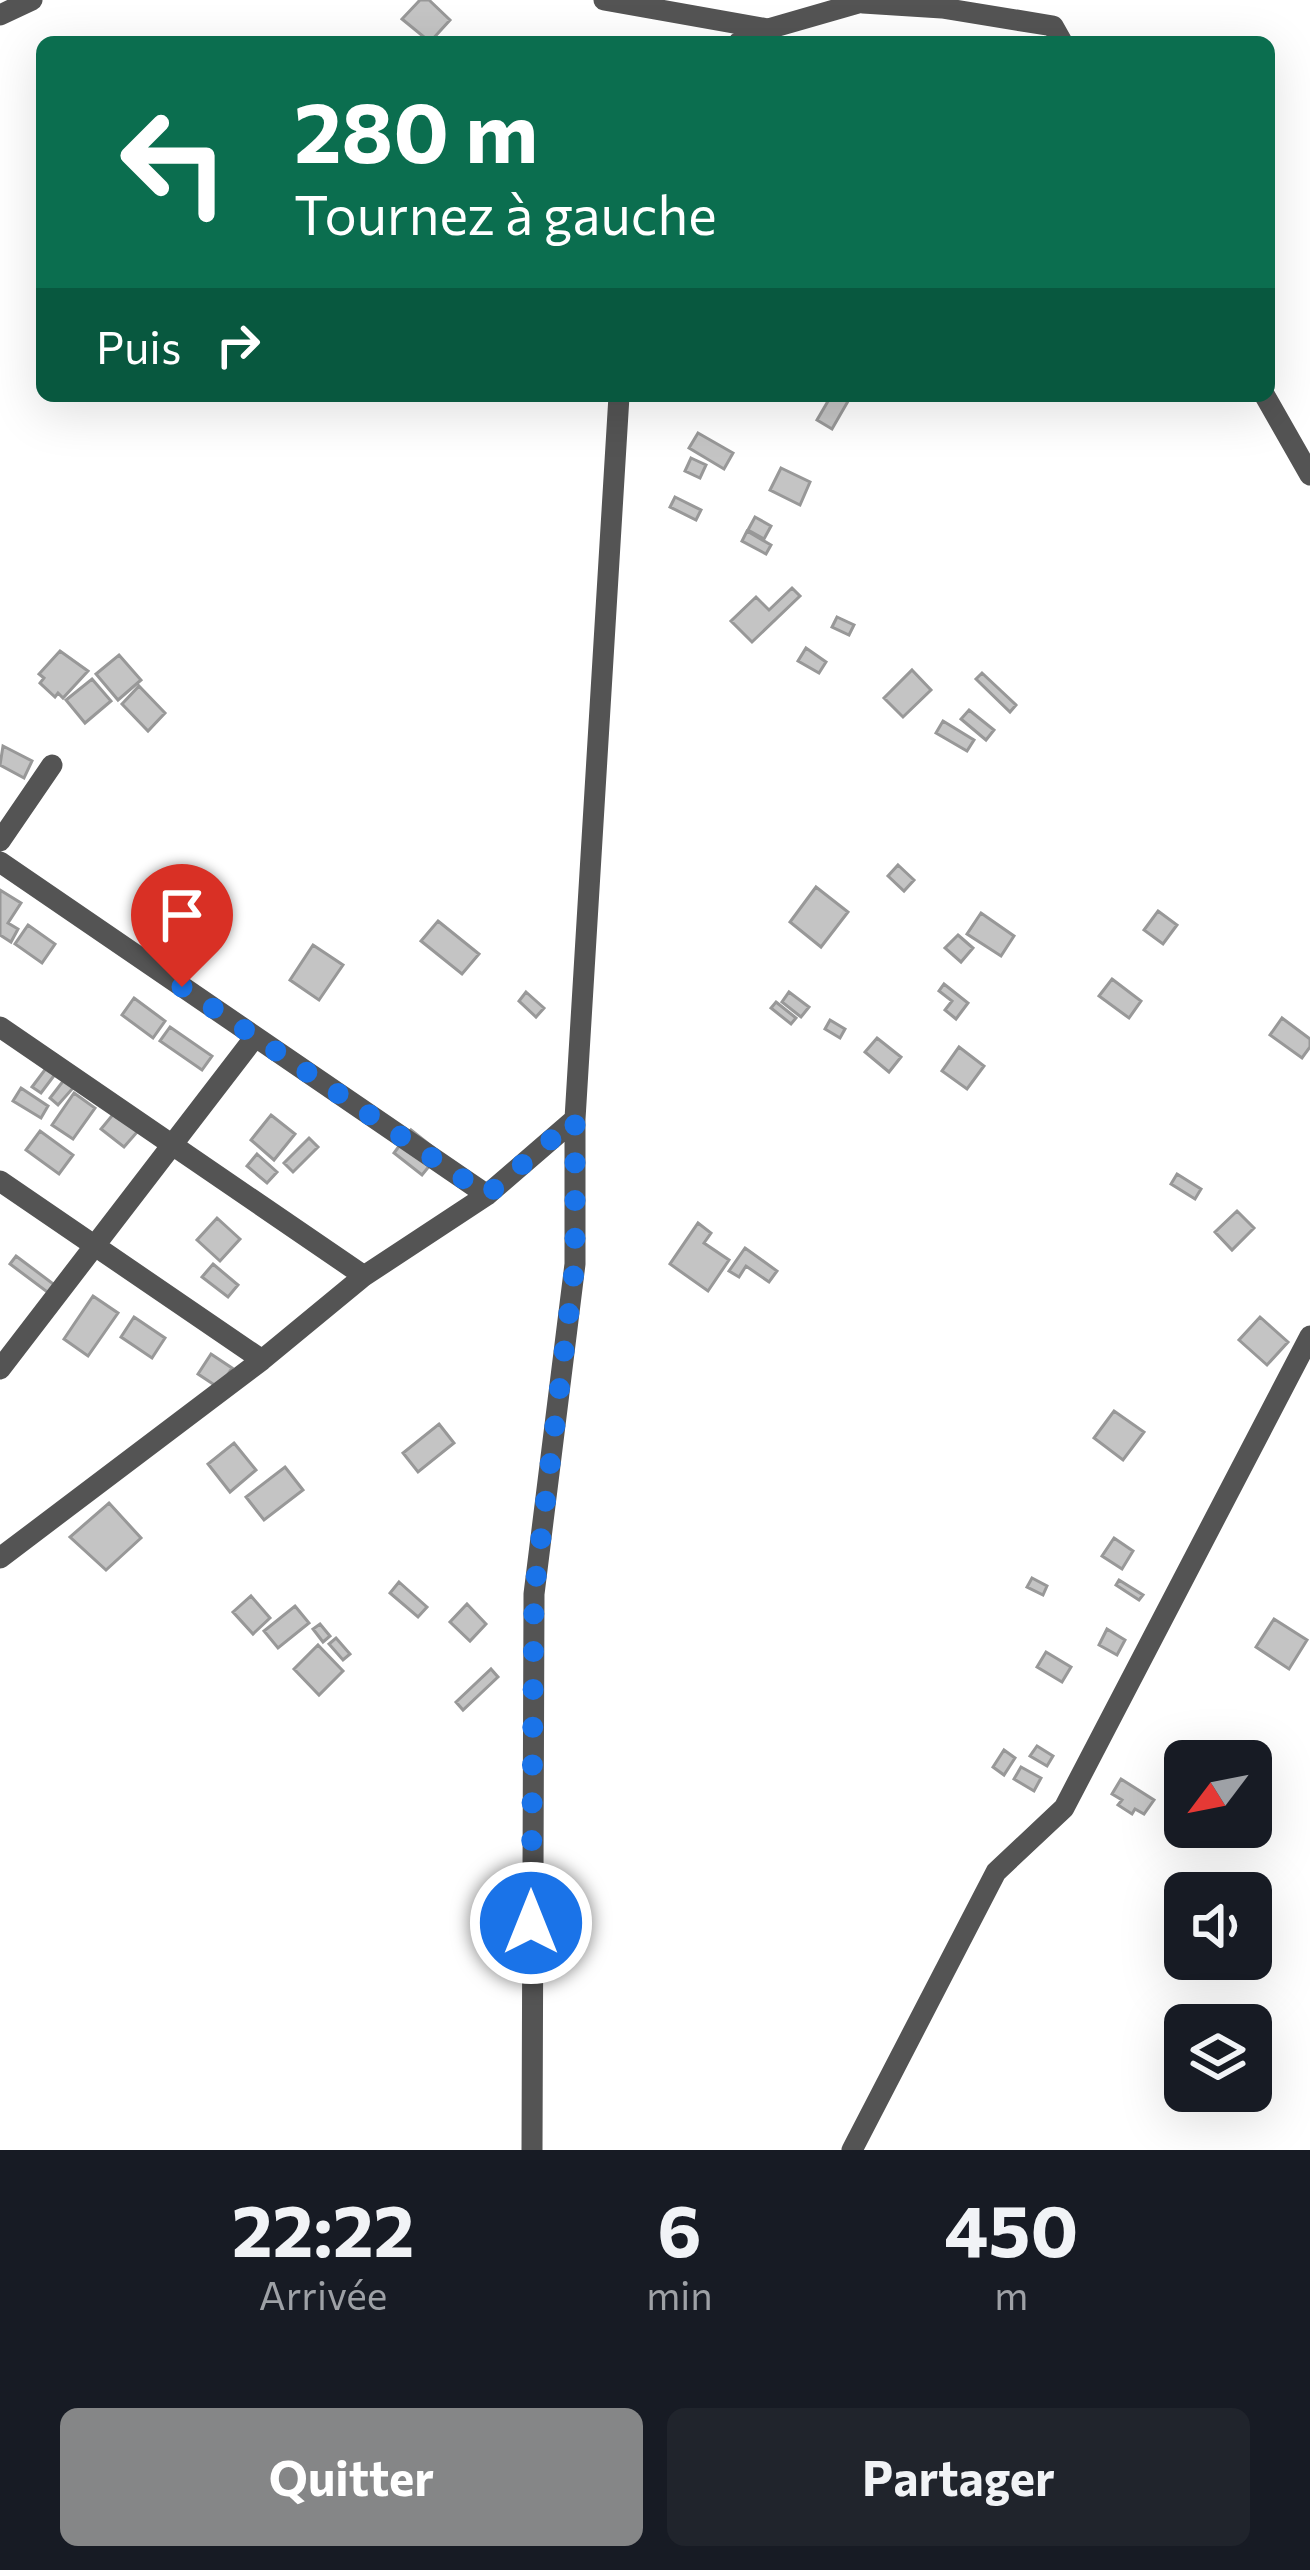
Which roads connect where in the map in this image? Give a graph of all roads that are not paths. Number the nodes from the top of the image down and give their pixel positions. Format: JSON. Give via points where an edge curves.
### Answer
{"nodes":[{"id":1,"x":32,"y":0,"type":"edge"},
{"id":2,"x":604,"y":0,"type":"edge"},
{"id":3,"x":866,"y":2,"type":"edge"},
{"id":4,"x":0,"y":15,"type":"edge"},
{"id":5,"x":768,"y":29,"type":"junction"},
{"id":6,"x":752,"y":36,"type":"edge"},
{"id":7,"x":1059,"y":36,"type":"edge"},
{"id":8,"x":619,"y":402,"type":"edge"},
{"id":9,"x":1268,"y":402,"type":"edge"},
{"id":10,"x":1310,"y":475,"type":"edge"},
{"id":11,"x":52,"y":765,"type":"dead end"},
{"id":12,"x":0,"y":841,"type":"edge"},
{"id":13,"x":0,"y":862,"type":"edge"},
{"id":14,"x":0,"y":1028,"type":"edge"},
{"id":15,"x":255,"y":1037,"type":"junction"},
{"id":16,"x":575,"y":1119,"type":"junction"},
{"id":17,"x":172,"y":1145,"type":"junction"},
{"id":18,"x":0,"y":1180,"type":"edge"},
{"id":19,"x":487,"y":1195,"type":"junction"},
{"id":20,"x":95,"y":1245,"type":"junction"},
{"id":21,"x":364,"y":1276,"type":"junction"},
{"id":22,"x":1310,"y":1336,"type":"edge"},
{"id":23,"x":262,"y":1360,"type":"junction"},
{"id":24,"x":0,"y":1369,"type":"edge"},
{"id":25,"x":0,"y":1558,"type":"edge"},
{"id":26,"x":532,"y":2150,"type":"edge"},
{"id":27,"x":852,"y":2150,"type":"edge"}],
"edges":[{"from":1,"to":4,"type":"street"},
{"from":2,"to":5,"type":"street"},
{"from":3,"to":5,"type":"street"},
{"from":3,"to":7,"type":"street","via":[[1053,26]]},
{"from":5,"to":6,"type":"street"},
{"from":8,"to":16,"type":"street"},
{"from":9,"to":10,"type":"street"},
{"from":11,"to":12,"type":"street"},
{"from":13,"to":15,"type":"street"},
{"from":14,"to":17,"type":"street"},
{"from":15,"to":17,"type":"street"},
{"from":15,"to":19,"type":"street"},
{"from":16,"to":19,"type":"street"},
{"from":16,"to":26,"type":"street","via":[[575,1264],[534,1594]]},
{"from":17,"to":20,"type":"street"},
{"from":17,"to":21,"type":"street"},
{"from":18,"to":20,"type":"street"},
{"from":19,"to":21,"type":"street"},
{"from":20,"to":23,"type":"street"},
{"from":20,"to":24,"type":"street"},
{"from":21,"to":23,"type":"street"},
{"from":22,"to":27,"type":"street","via":[[1064,1808],[996,1872]]},
{"from":23,"to":25,"type":"street"}]}
